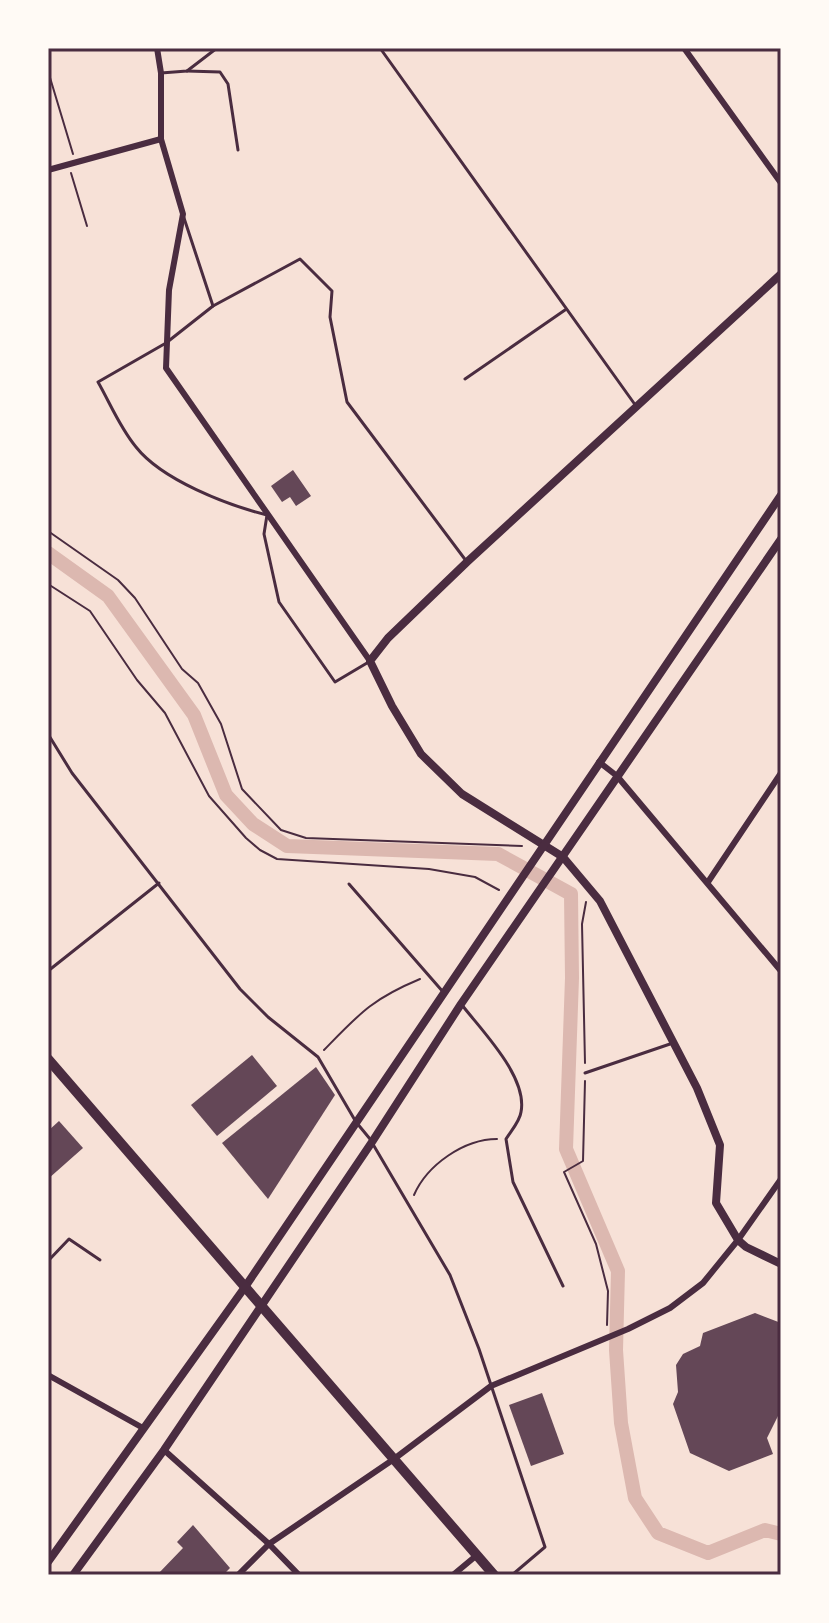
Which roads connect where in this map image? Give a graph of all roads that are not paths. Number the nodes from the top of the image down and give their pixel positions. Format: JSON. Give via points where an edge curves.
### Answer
{"nodes":[{"id":1,"x":157,"y":48,"type":"edge"},
{"id":2,"x":217,"y":48,"type":"edge"},
{"id":3,"x":380,"y":48,"type":"edge"},
{"id":4,"x":684,"y":48,"type":"edge"},
{"id":5,"x":187,"y":71,"type":"junction"},
{"id":6,"x":161,"y":73,"type":"junction"},
{"id":7,"x":161,"y":139,"type":"junction"},
{"id":8,"x":238,"y":150,"type":"dead end"},
{"id":9,"x":48,"y":170,"type":"edge"},
{"id":10,"x":781,"y":183,"type":"edge"},
{"id":11,"x":183,"y":214,"type":"junction"},
{"id":12,"x":781,"y":274,"type":"edge"},
{"id":13,"x":213,"y":306,"type":"junction"},
{"id":14,"x":565,"y":310,"type":"junction"},
{"id":15,"x":166,"y":343,"type":"junction"},
{"id":16,"x":465,"y":379,"type":"dead end"},
{"id":17,"x":636,"y":406,"type":"junction"},
{"id":18,"x":781,"y":495,"type":"edge"},
{"id":19,"x":267,"y":515,"type":"junction"},
{"id":20,"x":780,"y":542,"type":"edge"},
{"id":21,"x":467,"y":562,"type":"junction"},
{"id":22,"x":370,"y":661,"type":"junction"},
{"id":23,"x":48,"y":734,"type":"edge"},
{"id":24,"x":599,"y":762,"type":"junction"},
{"id":25,"x":781,"y":773,"type":"edge"},
{"id":26,"x":617,"y":776,"type":"junction"},
{"id":27,"x":774,"y":784,"type":"junction"},
{"id":28,"x":781,"y":791,"type":"edge"},
{"id":29,"x":544,"y":847,"type":"junction"},
{"id":30,"x":563,"y":857,"type":"junction"},
{"id":31,"x":708,"y":882,"type":"junction"},
{"id":32,"x":159,"y":883,"type":"junction"},
{"id":33,"x":349,"y":884,"type":"dead end"},
{"id":34,"x":48,"y":971,"type":"edge"},
{"id":35,"x":781,"y":971,"type":"edge"},
{"id":36,"x":444,"y":993,"type":"junction"},
{"id":37,"x":461,"y":1004,"type":"junction"},
{"id":38,"x":674,"y":1043,"type":"junction"},
{"id":39,"x":48,"y":1059,"type":"edge"},
{"id":40,"x":585,"y":1073,"type":"road end"},
{"id":41,"x":356,"y":1122,"type":"junction"},
{"id":42,"x":372,"y":1142,"type":"junction"},
{"id":43,"x":781,"y":1179,"type":"edge"},
{"id":44,"x":738,"y":1240,"type":"junction"},
{"id":45,"x":100,"y":1260,"type":"dead end"},
{"id":46,"x":48,"y":1261,"type":"edge"},
{"id":47,"x":781,"y":1264,"type":"edge"},
{"id":48,"x":563,"y":1286,"type":"dead end"},
{"id":49,"x":245,"y":1287,"type":"junction"},
{"id":50,"x":260,"y":1306,"type":"junction"},
{"id":51,"x":48,"y":1375,"type":"edge"},
{"id":52,"x":491,"y":1386,"type":"junction"},
{"id":53,"x":143,"y":1428,"type":"junction"},
{"id":54,"x":164,"y":1450,"type":"junction"},
{"id":55,"x":394,"y":1459,"type":"junction"},
{"id":56,"x":269,"y":1544,"type":"junction"},
{"id":57,"x":477,"y":1555,"type":"junction"},
{"id":58,"x":48,"y":1562,"type":"edge"},
{"id":59,"x":73,"y":1575,"type":"edge"},
{"id":60,"x":238,"y":1575,"type":"edge"},
{"id":61,"x":299,"y":1575,"type":"edge"},
{"id":62,"x":453,"y":1575,"type":"edge"},
{"id":63,"x":494,"y":1575,"type":"edge"},
{"id":64,"x":512,"y":1575,"type":"edge"}],
"edges":[{"from":1,"to":6,"type":"street"},
{"from":2,"to":5,"type":"lane"},
{"from":3,"to":14,"type":"lane"},
{"from":4,"to":10,"type":"street"},
{"from":5,"to":6,"type":"lane"},
{"from":5,"to":8,"type":"lane","via":[[220,72],[228,84]]},
{"from":6,"to":7,"type":"street"},
{"from":7,"to":9,"type":"street"},
{"from":7,"to":11,"type":"street"},
{"from":11,"to":13,"type":"lane"},
{"from":11,"to":15,"type":"street"},
{"from":12,"to":17,"type":"street"},
{"from":13,"to":15,"type":"lane"},
{"from":13,"to":21,"type":"lane","via":[[300,259],[332,291],[330,317],[347,402]]},
{"from":14,"to":16,"type":"lane"},
{"from":14,"to":17,"type":"lane"},
{"from":15,"to":19,"type":"street","via":[[166,368]]},
{"from":15,"to":19,"type":"lane","via":[[98,382],[134,445],[153,466],[234,507]]},
{"from":17,"to":21,"type":"street"},
{"from":18,"to":24,"type":"street"},
{"from":19,"to":22,"type":"street"},
{"from":19,"to":22,"type":"lane","via":[[264,534],[279,602],[335,682]]},
{"from":20,"to":26,"type":"street"},
{"from":21,"to":22,"type":"street"},
{"from":22,"to":29,"type":"street","via":[[421,754],[462,794]]},
{"from":23,"to":32,"type":"lane","via":[[72,773]]},
{"from":24,"to":26,"type":"street"},
{"from":24,"to":29,"type":"street"},
{"from":25,"to":27,"type":"street"},
{"from":26,"to":30,"type":"street"},
{"from":26,"to":31,"type":"street"},
{"from":27,"to":28,"type":"street"},
{"from":27,"to":31,"type":"street"},
{"from":29,"to":30,"type":"street"},
{"from":29,"to":36,"type":"street"},
{"from":30,"to":37,"type":"street"},
{"from":30,"to":38,"type":"street","via":[[600,901]]},
{"from":31,"to":35,"type":"street"},
{"from":32,"to":34,"type":"lane"},
{"from":32,"to":41,"type":"lane","via":[[240,989],[318,1057]]},
{"from":33,"to":36,"type":"lane"},
{"from":36,"to":41,"type":"street"},
{"from":37,"to":42,"type":"street"},
{"from":37,"to":48,"type":"lane","via":[[512,1071],[520,1090],[521,1114],[506,1139],[513,1182]]},
{"from":38,"to":40,"type":"lane"},
{"from":38,"to":44,"type":"street","via":[[720,1145],[716,1203]]},
{"from":39,"to":49,"type":"main road"},
{"from":41,"to":42,"type":"lane"},
{"from":41,"to":49,"type":"street"},
{"from":42,"to":50,"type":"street"},
{"from":42,"to":52,"type":"lane","via":[[450,1275]]},
{"from":43,"to":44,"type":"street"},
{"from":44,"to":47,"type":"street"},
{"from":44,"to":52,"type":"street","via":[[703,1283],[670,1308]]},
{"from":45,"to":46,"type":"lane","via":[[69,1239]]},
{"from":49,"to":50,"type":"main road"},
{"from":49,"to":53,"type":"street"},
{"from":50,"to":54,"type":"street"},
{"from":50,"to":55,"type":"main road"},
{"from":51,"to":53,"type":"street"},
{"from":52,"to":55,"type":"street"},
{"from":52,"to":64,"type":"lane","via":[[545,1547]]},
{"from":53,"to":58,"type":"street"},
{"from":54,"to":56,"type":"street"},
{"from":54,"to":59,"type":"street"},
{"from":55,"to":56,"type":"street"},
{"from":55,"to":57,"type":"main road"},
{"from":56,"to":60,"type":"street"},
{"from":56,"to":61,"type":"street"},
{"from":57,"to":62,"type":"street"},
{"from":57,"to":63,"type":"main road"}]}
